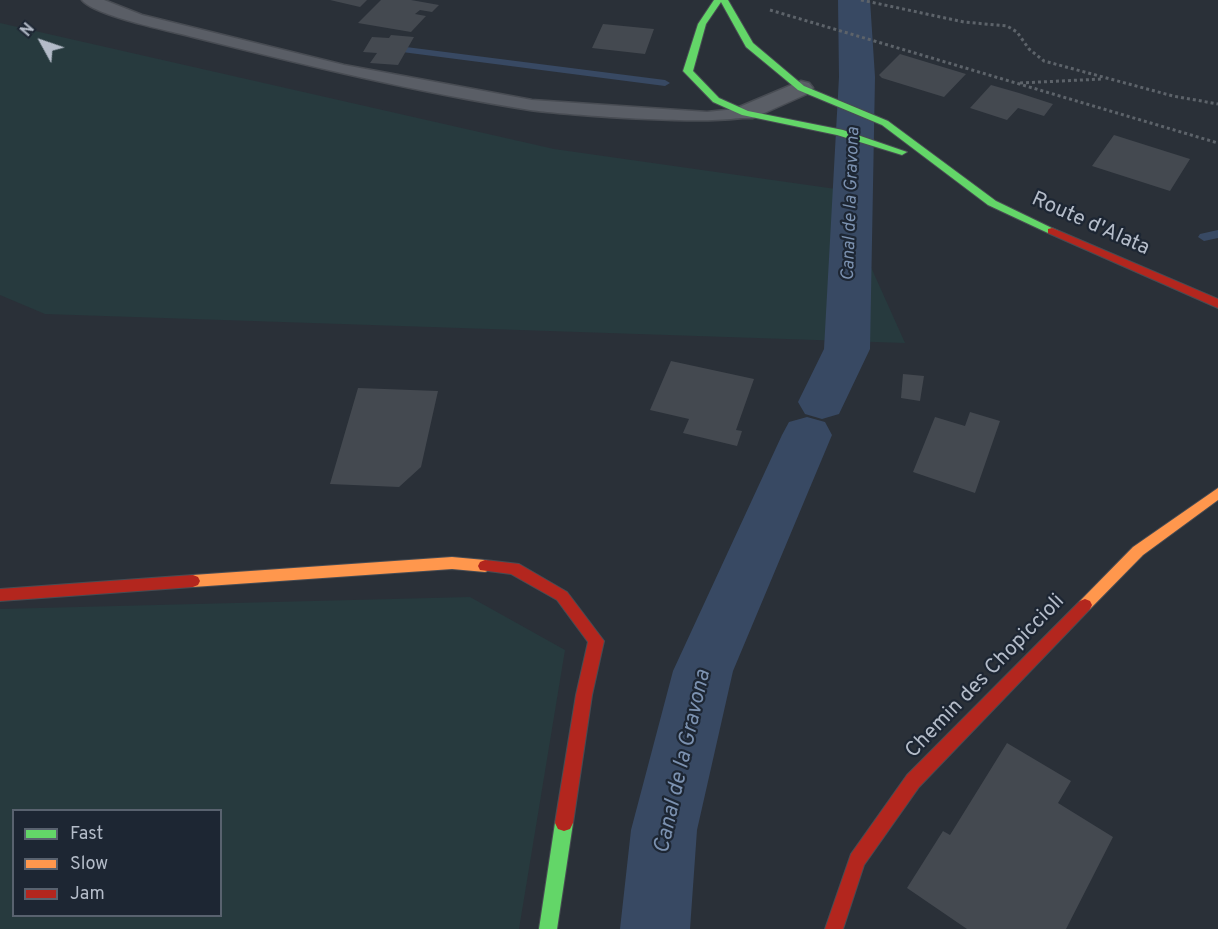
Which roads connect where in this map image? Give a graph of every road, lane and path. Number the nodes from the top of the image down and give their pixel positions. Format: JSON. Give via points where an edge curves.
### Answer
{"nodes":[{"id":1,"x":90,"y":0,"type":"edge"},
{"id":2,"x":718,"y":0,"type":"edge"},
{"id":3,"x":724,"y":0,"type":"edge"},
{"id":4,"x":861,"y":0,"type":"edge"},
{"id":5,"x":768,"y":10,"type":"dead end"},
{"id":6,"x":1109,"y":78,"type":"junction"},
{"id":7,"x":1017,"y":83,"type":"junction"},
{"id":8,"x":801,"y":88,"type":"junction"},
{"id":9,"x":1218,"y":104,"type":"edge"},
{"id":10,"x":745,"y":113,"type":"junction"},
{"id":11,"x":1218,"y":144,"type":"edge"},
{"id":12,"x":951,"y":172,"type":"junction"},
{"id":13,"x":1218,"y":304,"type":"edge"},
{"id":14,"x":1218,"y":494,"type":"edge"},
{"id":15,"x":0,"y":595,"type":"edge"},
{"id":16,"x":548,"y":929,"type":"edge"},
{"id":17,"x":834,"y":929,"type":"edge"}],
"edges":[{"from":1,"to":10,"type":"lane","via":[[136,18],[344,70],[532,105],[708,117]]},
{"from":2,"to":10,"type":"street","via":[[702,24],[688,71],[716,100]]},
{"from":3,"to":8,"type":"street","via":[[749,45]]},
{"from":4,"to":6,"type":"path","via":[[964,22],[1006,26],[1017,32],[1029,50],[1044,61]]},
{"from":5,"to":7,"type":"path"},
{"from":6,"to":7,"type":"path"},
{"from":6,"to":9,"type":"path"},
{"from":7,"to":11,"type":"path"},
{"from":8,"to":10,"type":"street"},
{"from":8,"to":12,"type":"street","via":[[885,123]]},
{"from":10,"to":12,"type":"street","via":[[873,141]]},
{"from":12,"to":13,"type":"street","name":"Route d'Alata","via":[[992,203]]},
{"from":14,"to":17,"type":"street","name":"Chemin des Chopiccioli","via":[[1138,551],[913,781],[857,860]]},
{"from":15,"to":16,"type":"street","via":[[452,563],[514,568],[562,596],[596,641]]}]}
